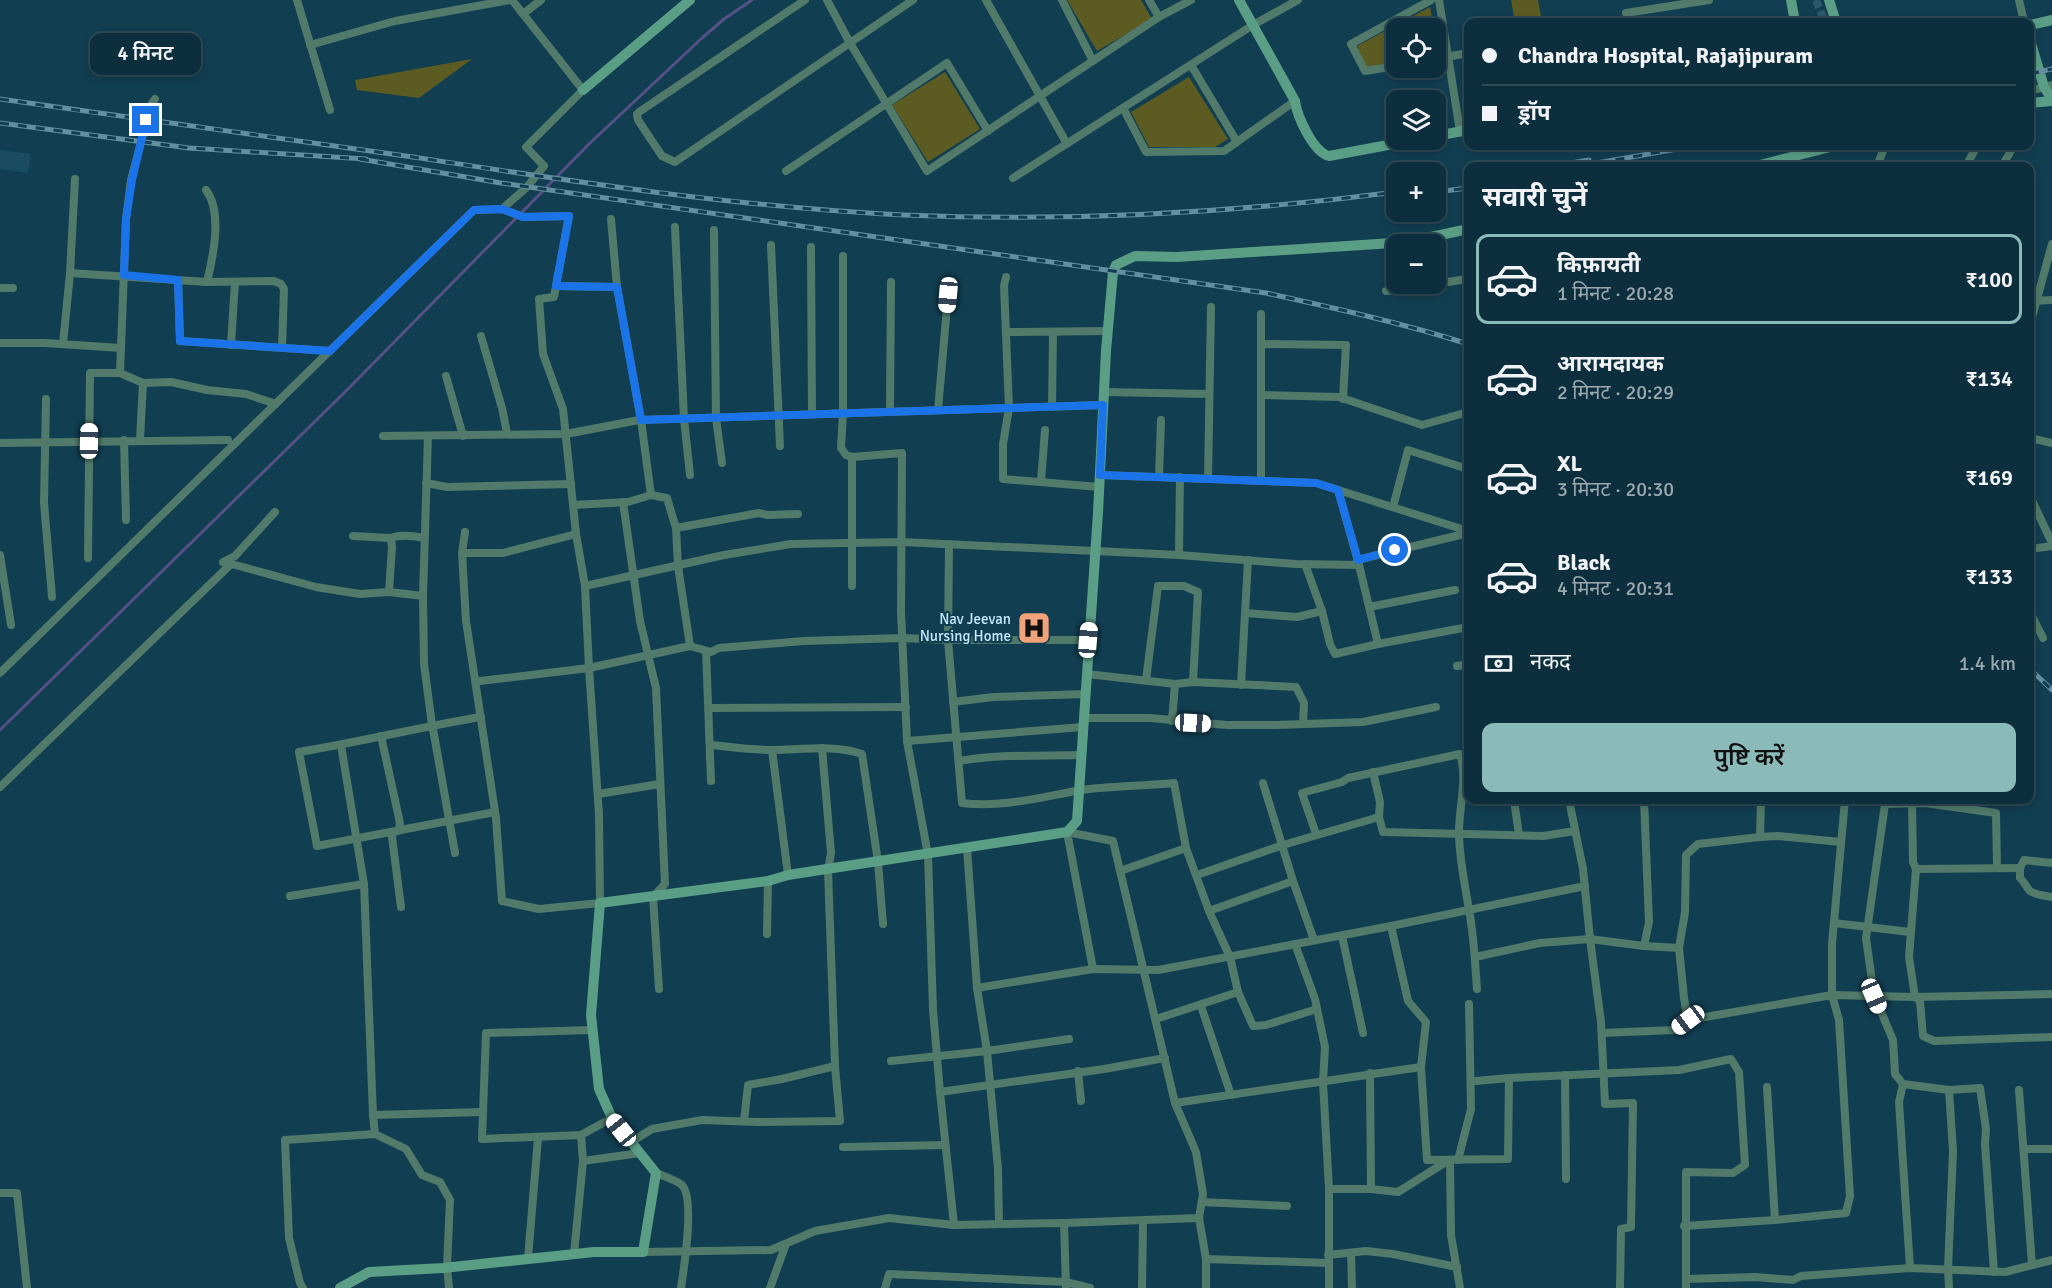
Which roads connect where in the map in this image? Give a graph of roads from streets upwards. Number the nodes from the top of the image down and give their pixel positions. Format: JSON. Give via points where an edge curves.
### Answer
{"nodes":[{"id":1,"x":297,"y":0,"type":"edge"},
{"id":2,"x":511,"y":0,"type":"edge"},
{"id":3,"x":541,"y":0,"type":"edge"},
{"id":4,"x":690,"y":0,"type":"edge"},
{"id":5,"x":805,"y":0,"type":"edge"},
{"id":6,"x":827,"y":0,"type":"edge"},
{"id":7,"x":913,"y":0,"type":"edge"},
{"id":8,"x":986,"y":0,"type":"edge"},
{"id":9,"x":1062,"y":0,"type":"edge"},
{"id":10,"x":1149,"y":0,"type":"edge"},
{"id":11,"x":1191,"y":0,"type":"edge"},
{"id":12,"x":1239,"y":0,"type":"edge"},
{"id":13,"x":1298,"y":0,"type":"edge"},
{"id":14,"x":1431,"y":0,"type":"edge"},
{"id":15,"x":1439,"y":0,"type":"edge"},
{"id":16,"x":1709,"y":0,"type":"edge"},
{"id":17,"x":1791,"y":0,"type":"edge"},
{"id":18,"x":1829,"y":0,"type":"edge"},
{"id":19,"x":2019,"y":0,"type":"edge"},
{"id":20,"x":1662,"y":4,"type":"edge"},
{"id":21,"x":1626,"y":13,"type":"dead end"},
{"id":22,"x":523,"y":14,"type":"junction"},
{"id":23,"x":1159,"y":17,"type":"junction"},
{"id":24,"x":1398,"y":18,"type":"edge"},
{"id":25,"x":1794,"y":18,"type":"edge"},
{"id":26,"x":1835,"y":18,"type":"edge"},
{"id":27,"x":2023,"y":18,"type":"edge"},
{"id":28,"x":2052,"y":20,"type":"edge"},
{"id":29,"x":2034,"y":24,"type":"edge"},
{"id":30,"x":1253,"y":25,"type":"junction"},
{"id":31,"x":1386,"y":25,"type":"edge"},
{"id":32,"x":850,"y":43,"type":"junction"},
{"id":33,"x":310,"y":45,"type":"junction"},
{"id":34,"x":2034,"y":50,"type":"edge"},
{"id":35,"x":1464,"y":54,"type":"edge"},
{"id":36,"x":1446,"y":57,"type":"edge"},
{"id":37,"x":1449,"y":57,"type":"junction"},
{"id":38,"x":1093,"y":61,"type":"junction"},
{"id":39,"x":1191,"y":65,"type":"junction"},
{"id":40,"x":1386,"y":68,"type":"edge"},
{"id":41,"x":2048,"y":86,"type":"edge"},
{"id":42,"x":583,"y":90,"type":"junction"},
{"id":43,"x":1040,"y":96,"type":"junction"},
{"id":44,"x":155,"y":99,"type":"dead end"},
{"id":45,"x":2052,"y":100,"type":"edge"},
{"id":46,"x":1295,"y":101,"type":"junction"},
{"id":47,"x":2034,"y":103,"type":"edge"},
{"id":48,"x":887,"y":104,"type":"junction"},
{"id":49,"x":1123,"y":108,"type":"junction"},
{"id":50,"x":330,"y":110,"type":"dead end"},
{"id":51,"x":1464,"y":130,"type":"edge"},
{"id":52,"x":988,"y":131,"type":"junction"},
{"id":53,"x":1446,"y":134,"type":"edge"},
{"id":54,"x":1237,"y":142,"type":"junction"},
{"id":55,"x":1067,"y":144,"type":"junction"},
{"id":56,"x":1386,"y":145,"type":"edge"},
{"id":57,"x":1818,"y":150,"type":"edge"},
{"id":58,"x":1772,"y":162,"type":"edge"},
{"id":59,"x":786,"y":171,"type":"dead end"},
{"id":60,"x":1013,"y":178,"type":"dead end"},
{"id":61,"x":75,"y":179,"type":"dead end"},
{"id":62,"x":206,"y":190,"type":"dead end"},
{"id":63,"x":502,"y":209,"type":"junction"},
{"id":64,"x":611,"y":219,"type":"dead end"},
{"id":65,"x":675,"y":227,"type":"dead end"},
{"id":66,"x":714,"y":230,"type":"dead end"},
{"id":67,"x":1464,"y":230,"type":"edge"},
{"id":68,"x":2052,"y":244,"type":"edge"},
{"id":69,"x":771,"y":245,"type":"dead end"},
{"id":70,"x":811,"y":247,"type":"dead end"},
{"id":71,"x":843,"y":256,"type":"dead end"},
{"id":72,"x":70,"y":273,"type":"junction"},
{"id":73,"x":124,"y":275,"type":"junction"},
{"id":74,"x":1006,"y":277,"type":"dead end"},
{"id":75,"x":178,"y":280,"type":"junction"},
{"id":76,"x":1464,"y":280,"type":"edge"},
{"id":77,"x":207,"y":282,"type":"junction"},
{"id":78,"x":235,"y":282,"type":"junction"},
{"id":79,"x":891,"y":282,"type":"dead end"},
{"id":80,"x":1446,"y":282,"type":"edge"},
{"id":81,"x":556,"y":286,"type":"junction"},
{"id":82,"x":617,"y":287,"type":"junction"},
{"id":83,"x":0,"y":288,"type":"edge"},
{"id":84,"x":13,"y":288,"type":"dead end"},
{"id":85,"x":948,"y":295,"type":"dead end"},
{"id":86,"x":2034,"y":298,"type":"edge"},
{"id":87,"x":2052,"y":300,"type":"edge"},
{"id":88,"x":2034,"y":301,"type":"edge"},
{"id":89,"x":1211,"y":308,"type":"dead end"},
{"id":90,"x":1262,"y":314,"type":"dead end"},
{"id":91,"x":1108,"y":331,"type":"junction"},
{"id":92,"x":1006,"y":332,"type":"junction"},
{"id":93,"x":1053,"y":332,"type":"junction"},
{"id":94,"x":481,"y":336,"type":"dead end"},
{"id":95,"x":0,"y":343,"type":"edge"},
{"id":96,"x":63,"y":344,"type":"junction"},
{"id":97,"x":1261,"y":344,"type":"junction"},
{"id":98,"x":231,"y":345,"type":"junction"},
{"id":99,"x":120,"y":348,"type":"junction"},
{"id":100,"x":282,"y":348,"type":"junction"},
{"id":101,"x":330,"y":351,"type":"junction"},
{"id":102,"x":120,"y":373,"type":"junction"},
{"id":103,"x":446,"y":376,"type":"dead end"},
{"id":104,"x":143,"y":383,"type":"junction"},
{"id":105,"x":1104,"y":392,"type":"junction"},
{"id":106,"x":1209,"y":394,"type":"junction"},
{"id":107,"x":1261,"y":395,"type":"junction"},
{"id":108,"x":46,"y":399,"type":"dead end"},
{"id":109,"x":1343,"y":399,"type":"junction"},
{"id":110,"x":276,"y":404,"type":"junction"},
{"id":111,"x":1103,"y":405,"type":"junction"},
{"id":112,"x":1052,"y":407,"type":"junction"},
{"id":113,"x":1009,"y":408,"type":"junction"},
{"id":114,"x":938,"y":410,"type":"junction"},
{"id":115,"x":890,"y":411,"type":"junction"},
{"id":116,"x":843,"y":413,"type":"junction"},
{"id":117,"x":1464,"y":413,"type":"edge"},
{"id":118,"x":812,"y":414,"type":"junction"},
{"id":119,"x":778,"y":415,"type":"junction"},
{"id":120,"x":716,"y":418,"type":"junction"},
{"id":121,"x":684,"y":419,"type":"junction"},
{"id":122,"x":641,"y":420,"type":"junction"},
{"id":123,"x":1161,"y":420,"type":"dead end"},
{"id":124,"x":1045,"y":430,"type":"dead end"},
{"id":125,"x":507,"y":434,"type":"junction"},
{"id":126,"x":566,"y":434,"type":"junction"},
{"id":127,"x":383,"y":436,"type":"dead end"},
{"id":128,"x":428,"y":436,"type":"junction"},
{"id":129,"x":463,"y":436,"type":"junction"},
{"id":130,"x":2034,"y":439,"type":"edge"},
{"id":131,"x":124,"y":440,"type":"junction"},
{"id":132,"x":140,"y":440,"type":"junction"},
{"id":133,"x":228,"y":440,"type":"dead end"},
{"id":134,"x":89,"y":441,"type":"junction"},
{"id":135,"x":45,"y":442,"type":"junction"},
{"id":136,"x":0,"y":443,"type":"edge"},
{"id":137,"x":2052,"y":443,"type":"edge"},
{"id":138,"x":780,"y":446,"type":"dead end"},
{"id":139,"x":852,"y":457,"type":"junction"},
{"id":140,"x":722,"y":463,"type":"dead end"},
{"id":141,"x":1464,"y":468,"type":"edge"},
{"id":142,"x":1100,"y":475,"type":"junction"},
{"id":143,"x":690,"y":476,"type":"dead end"},
{"id":144,"x":1159,"y":477,"type":"junction"},
{"id":145,"x":1180,"y":477,"type":"junction"},
{"id":146,"x":1208,"y":479,"type":"junction"},
{"id":147,"x":1041,"y":481,"type":"junction"},
{"id":148,"x":1261,"y":481,"type":"junction"},
{"id":149,"x":426,"y":483,"type":"junction"},
{"id":150,"x":571,"y":484,"type":"junction"},
{"id":151,"x":1099,"y":488,"type":"junction"},
{"id":152,"x":1338,"y":490,"type":"junction"},
{"id":153,"x":651,"y":495,"type":"junction"},
{"id":154,"x":623,"y":502,"type":"junction"},
{"id":155,"x":573,"y":504,"type":"junction"},
{"id":156,"x":2034,"y":505,"type":"edge"},
{"id":157,"x":1393,"y":507,"type":"junction"},
{"id":158,"x":275,"y":512,"type":"dead end"},
{"id":159,"x":798,"y":513,"type":"dead end"},
{"id":160,"x":126,"y":520,"type":"dead end"},
{"id":161,"x":676,"y":528,"type":"junction"},
{"id":162,"x":1464,"y":531,"type":"edge"},
{"id":163,"x":465,"y":532,"type":"dead end"},
{"id":164,"x":1464,"y":533,"type":"edge"},
{"id":165,"x":576,"y":534,"type":"junction"},
{"id":166,"x":353,"y":536,"type":"dead end"},
{"id":167,"x":391,"y":538,"type":"junction"},
{"id":168,"x":424,"y":538,"type":"junction"},
{"id":169,"x":902,"y":542,"type":"junction"},
{"id":170,"x":852,"y":543,"type":"junction"},
{"id":171,"x":949,"y":544,"type":"junction"},
{"id":172,"x":2052,"y":544,"type":"edge"},
{"id":173,"x":2034,"y":548,"type":"edge"},
{"id":174,"x":1095,"y":551,"type":"junction"},
{"id":175,"x":462,"y":553,"type":"junction"},
{"id":176,"x":0,"y":555,"type":"edge"},
{"id":177,"x":1179,"y":555,"type":"junction"},
{"id":178,"x":88,"y":558,"type":"dead end"},
{"id":179,"x":1248,"y":560,"type":"junction"},
{"id":180,"x":223,"y":562,"type":"junction"},
{"id":181,"x":1358,"y":562,"type":"junction"},
{"id":182,"x":1305,"y":564,"type":"junction"},
{"id":183,"x":678,"y":566,"type":"junction"},
{"id":184,"x":634,"y":575,"type":"junction"},
{"id":185,"x":585,"y":586,"type":"junction"},
{"id":186,"x":852,"y":586,"type":"dead end"},
{"id":187,"x":1455,"y":590,"type":"dead end"},
{"id":188,"x":389,"y":592,"type":"junction"},
{"id":189,"x":423,"y":596,"type":"junction"},
{"id":190,"x":52,"y":597,"type":"dead end"},
{"id":191,"x":1369,"y":607,"type":"junction"},
{"id":192,"x":1322,"y":611,"type":"junction"},
{"id":193,"x":1245,"y":613,"type":"junction"},
{"id":194,"x":2034,"y":620,"type":"edge"},
{"id":195,"x":11,"y":625,"type":"dead end"},
{"id":196,"x":1464,"y":628,"type":"edge"},
{"id":197,"x":903,"y":638,"type":"junction"},
{"id":198,"x":2043,"y":638,"type":"dead end"},
{"id":199,"x":948,"y":640,"type":"junction"},
{"id":200,"x":1088,"y":640,"type":"junction"},
{"id":201,"x":1378,"y":644,"type":"junction"},
{"id":202,"x":690,"y":646,"type":"junction"},
{"id":203,"x":706,"y":651,"type":"junction"},
{"id":204,"x":649,"y":655,"type":"junction"},
{"id":205,"x":1464,"y":665,"type":"edge"},
{"id":206,"x":1457,"y":666,"type":"dead end"},
{"id":207,"x":589,"y":668,"type":"junction"},
{"id":208,"x":0,"y":673,"type":"edge"},
{"id":209,"x":1087,"y":674,"type":"junction"},
{"id":210,"x":1146,"y":680,"type":"junction"},
{"id":211,"x":480,"y":681,"type":"dead end"},
{"id":212,"x":1193,"y":682,"type":"junction"},
{"id":213,"x":1175,"y":684,"type":"junction"},
{"id":214,"x":1241,"y":685,"type":"junction"},
{"id":215,"x":1086,"y":694,"type":"junction"},
{"id":216,"x":953,"y":702,"type":"junction"},
{"id":217,"x":1436,"y":706,"type":"dead end"},
{"id":218,"x":906,"y":707,"type":"junction"},
{"id":219,"x":709,"y":708,"type":"junction"},
{"id":220,"x":481,"y":717,"type":"junction"},
{"id":221,"x":1172,"y":720,"type":"junction"},
{"id":222,"x":1084,"y":722,"type":"junction"},
{"id":223,"x":1303,"y":724,"type":"junction"},
{"id":224,"x":433,"y":727,"type":"junction"},
{"id":225,"x":381,"y":736,"type":"junction"},
{"id":226,"x":956,"y":738,"type":"junction"},
{"id":227,"x":907,"y":741,"type":"junction"},
{"id":228,"x":341,"y":745,"type":"junction"},
{"id":229,"x":711,"y":745,"type":"junction"},
{"id":230,"x":822,"y":748,"type":"junction"},
{"id":231,"x":772,"y":750,"type":"junction"},
{"id":232,"x":1082,"y":755,"type":"junction"},
{"id":233,"x":958,"y":761,"type":"junction"},
{"id":234,"x":1373,"y":772,"type":"junction"},
{"id":235,"x":711,"y":781,"type":"dead end"},
{"id":236,"x":1263,"y":783,"type":"dead end"},
{"id":237,"x":660,"y":784,"type":"junction"},
{"id":238,"x":0,"y":787,"type":"edge"},
{"id":239,"x":1079,"y":791,"type":"junction"},
{"id":240,"x":598,"y":794,"type":"junction"},
{"id":241,"x":1515,"y":804,"type":"edge"},
{"id":242,"x":1571,"y":804,"type":"edge"},
{"id":243,"x":1644,"y":804,"type":"edge"},
{"id":244,"x":1761,"y":804,"type":"edge"},
{"id":245,"x":1845,"y":804,"type":"edge"},
{"id":246,"x":1912,"y":804,"type":"joint"},
{"id":247,"x":1956,"y":804,"type":"edge"},
{"id":248,"x":495,"y":812,"type":"junction"},
{"id":249,"x":1379,"y":817,"type":"junction"},
{"id":250,"x":449,"y":821,"type":"junction"},
{"id":251,"x":1575,"y":831,"type":"junction"},
{"id":252,"x":396,"y":832,"type":"junction"},
{"id":253,"x":1067,"y":832,"type":"junction"},
{"id":254,"x":1316,"y":834,"type":"junction"},
{"id":255,"x":1459,"y":834,"type":"junction"},
{"id":256,"x":1519,"y":835,"type":"junction"},
{"id":257,"x":1760,"y":837,"type":"junction"},
{"id":258,"x":355,"y":838,"type":"junction"},
{"id":259,"x":1841,"y":842,"type":"junction"},
{"id":260,"x":1283,"y":845,"type":"junction"},
{"id":261,"x":967,"y":848,"type":"junction"},
{"id":262,"x":1186,"y":848,"type":"junction"},
{"id":263,"x":455,"y":853,"type":"dead end"},
{"id":264,"x":928,"y":855,"type":"junction"},
{"id":265,"x":878,"y":862,"type":"junction"},
{"id":266,"x":2052,"y":863,"type":"edge"},
{"id":267,"x":1997,"y":867,"type":"junction"},
{"id":268,"x":2020,"y":868,"type":"junction"},
{"id":269,"x":1916,"y":869,"type":"junction"},
{"id":270,"x":828,"y":870,"type":"junction"},
{"id":271,"x":1120,"y":871,"type":"junction"},
{"id":272,"x":788,"y":875,"type":"junction"},
{"id":273,"x":1197,"y":875,"type":"junction"},
{"id":274,"x":768,"y":881,"type":"junction"},
{"id":275,"x":1293,"y":881,"type":"junction"},
{"id":276,"x":364,"y":884,"type":"junction"},
{"id":277,"x":1585,"y":886,"type":"junction"},
{"id":278,"x":290,"y":896,"type":"dead end"},
{"id":279,"x":653,"y":897,"type":"junction"},
{"id":280,"x":2052,"y":897,"type":"edge"},
{"id":281,"x":600,"y":903,"type":"junction"},
{"id":282,"x":401,"y":907,"type":"dead end"},
{"id":283,"x":1469,"y":910,"type":"junction"},
{"id":284,"x":1209,"y":911,"type":"junction"},
{"id":285,"x":1834,"y":923,"type":"junction"},
{"id":286,"x":883,"y":924,"type":"dead end"},
{"id":287,"x":1390,"y":926,"type":"junction"},
{"id":288,"x":1868,"y":926,"type":"junction"},
{"id":289,"x":1910,"y":932,"type":"junction"},
{"id":290,"x":767,"y":934,"type":"dead end"},
{"id":291,"x":1342,"y":936,"type":"junction"},
{"id":292,"x":1590,"y":939,"type":"junction"},
{"id":293,"x":1314,"y":940,"type":"junction"},
{"id":294,"x":1295,"y":944,"type":"junction"},
{"id":295,"x":1644,"y":946,"type":"junction"},
{"id":296,"x":1679,"y":948,"type":"junction"},
{"id":297,"x":1230,"y":957,"type":"junction"},
{"id":298,"x":1475,"y":957,"type":"junction"},
{"id":299,"x":1093,"y":969,"type":"junction"},
{"id":300,"x":1144,"y":969,"type":"junction"},
{"id":301,"x":977,"y":988,"type":"junction"},
{"id":302,"x":659,"y":989,"type":"dead end"},
{"id":303,"x":1477,"y":989,"type":"dead end"},
{"id":304,"x":2052,"y":989,"type":"edge"},
{"id":305,"x":1238,"y":992,"type":"junction"},
{"id":306,"x":2052,"y":994,"type":"edge"},
{"id":307,"x":1832,"y":995,"type":"junction"},
{"id":308,"x":1874,"y":996,"type":"junction"},
{"id":309,"x":1915,"y":997,"type":"junction"},
{"id":310,"x":1469,"y":1004,"type":"dead end"},
{"id":311,"x":1201,"y":1006,"type":"junction"},
{"id":312,"x":1317,"y":1009,"type":"junction"},
{"id":313,"x":1156,"y":1019,"type":"junction"},
{"id":314,"x":1688,"y":1020,"type":"junction"},
{"id":315,"x":592,"y":1030,"type":"junction"},
{"id":316,"x":1363,"y":1033,"type":"dead end"},
{"id":317,"x":1602,"y":1033,"type":"junction"},
{"id":318,"x":2052,"y":1037,"type":"edge"},
{"id":319,"x":1069,"y":1039,"type":"dead end"},
{"id":320,"x":987,"y":1052,"type":"junction"},
{"id":321,"x":937,"y":1057,"type":"junction"},
{"id":322,"x":1165,"y":1058,"type":"junction"},
{"id":323,"x":891,"y":1061,"type":"dead end"},
{"id":324,"x":835,"y":1066,"type":"junction"},
{"id":325,"x":1421,"y":1067,"type":"junction"},
{"id":326,"x":1078,"y":1071,"type":"junction"},
{"id":327,"x":1370,"y":1073,"type":"junction"},
{"id":328,"x":1604,"y":1073,"type":"junction"},
{"id":329,"x":1565,"y":1075,"type":"junction"},
{"id":330,"x":1509,"y":1078,"type":"junction"},
{"id":331,"x":1476,"y":1081,"type":"dead end"},
{"id":332,"x":1323,"y":1082,"type":"junction"},
{"id":333,"x":1903,"y":1084,"type":"junction"},
{"id":334,"x":990,"y":1085,"type":"junction"},
{"id":335,"x":1767,"y":1087,"type":"dead end"},
{"id":336,"x":1949,"y":1090,"type":"junction"},
{"id":337,"x":2019,"y":1090,"type":"dead end"},
{"id":338,"x":940,"y":1092,"type":"junction"},
{"id":339,"x":1231,"y":1095,"type":"junction"},
{"id":340,"x":1081,"y":1101,"type":"dead end"},
{"id":341,"x":1175,"y":1103,"type":"junction"},
{"id":342,"x":483,"y":1112,"type":"junction"},
{"id":343,"x":373,"y":1115,"type":"junction"},
{"id":344,"x":612,"y":1118,"type":"junction"},
{"id":345,"x":744,"y":1121,"type":"junction"},
{"id":346,"x":375,"y":1134,"type":"junction"},
{"id":347,"x":581,"y":1135,"type":"junction"},
{"id":348,"x":538,"y":1138,"type":"junction"},
{"id":349,"x":631,"y":1142,"type":"junction"},
{"id":350,"x":945,"y":1145,"type":"junction"},
{"id":351,"x":843,"y":1147,"type":"dead end"},
{"id":352,"x":2024,"y":1149,"type":"junction"},
{"id":353,"x":2052,"y":1149,"type":"edge"},
{"id":354,"x":640,"y":1153,"type":"junction"},
{"id":355,"x":1454,"y":1160,"type":"junction"},
{"id":356,"x":583,"y":1161,"type":"junction"},
{"id":357,"x":656,"y":1173,"type":"junction"},
{"id":358,"x":1566,"y":1179,"type":"dead end"},
{"id":359,"x":1329,"y":1189,"type":"junction"},
{"id":360,"x":1371,"y":1189,"type":"junction"},
{"id":361,"x":0,"y":1192,"type":"edge"},
{"id":362,"x":1202,"y":1202,"type":"junction"},
{"id":363,"x":1287,"y":1206,"type":"dead end"},
{"id":364,"x":1199,"y":1218,"type":"junction"},
{"id":365,"x":1775,"y":1220,"type":"junction"},
{"id":366,"x":1143,"y":1222,"type":"junction"},
{"id":367,"x":1064,"y":1223,"type":"junction"},
{"id":368,"x":999,"y":1224,"type":"junction"},
{"id":369,"x":954,"y":1225,"type":"junction"},
{"id":370,"x":1684,"y":1226,"type":"junction"},
{"id":371,"x":786,"y":1244,"type":"junction"},
{"id":372,"x":686,"y":1251,"type":"junction"},
{"id":373,"x":643,"y":1252,"type":"junction"},
{"id":374,"x":1351,"y":1253,"type":"junction"},
{"id":375,"x":574,"y":1254,"type":"junction"},
{"id":376,"x":528,"y":1258,"type":"junction"},
{"id":377,"x":1328,"y":1259,"type":"junction"},
{"id":378,"x":1206,"y":1260,"type":"junction"},
{"id":379,"x":2052,"y":1260,"type":"edge"},
{"id":380,"x":2032,"y":1265,"type":"junction"},
{"id":381,"x":447,"y":1267,"type":"junction"},
{"id":382,"x":1456,"y":1267,"type":"junction"},
{"id":383,"x":1910,"y":1268,"type":"junction"},
{"id":384,"x":1948,"y":1269,"type":"junction"},
{"id":385,"x":1994,"y":1272,"type":"junction"},
{"id":386,"x":1686,"y":1284,"type":"edge"},
{"id":387,"x":1793,"y":1284,"type":"edge"},
{"id":388,"x":1016,"y":1285,"type":"edge"},
{"id":389,"x":1066,"y":1285,"type":"edge"},
{"id":390,"x":27,"y":1288,"type":"edge"},
{"id":391,"x":303,"y":1288,"type":"edge"},
{"id":392,"x":340,"y":1288,"type":"edge"},
{"id":393,"x":449,"y":1288,"type":"edge"},
{"id":394,"x":681,"y":1288,"type":"edge"},
{"id":395,"x":770,"y":1288,"type":"edge"},
{"id":396,"x":885,"y":1288,"type":"edge"},
{"id":397,"x":1090,"y":1288,"type":"edge"},
{"id":398,"x":1142,"y":1288,"type":"edge"},
{"id":399,"x":1206,"y":1288,"type":"edge"},
{"id":400,"x":1329,"y":1288,"type":"edge"},
{"id":401,"x":1352,"y":1288,"type":"edge"},
{"id":402,"x":1460,"y":1288,"type":"edge"},
{"id":403,"x":1620,"y":1288,"type":"edge"},
{"id":404,"x":1949,"y":1288,"type":"edge"}],
"edges":[{"from":1,"to":33,"type":"street"},
{"from":2,"to":22,"type":"street"},
{"from":2,"to":33,"type":"street","via":[[395,21]]},
{"from":3,"to":22,"type":"street"},
{"from":4,"to":42,"type":"street"},
{"from":5,"to":32,"type":"street","via":[[637,114],[662,156],[675,162]]},
{"from":6,"to":32,"type":"street"},
{"from":7,"to":32,"type":"street"},
{"from":8,"to":43,"type":"street"},
{"from":9,"to":38,"type":"street"},
{"from":10,"to":23,"type":"street"},
{"from":11,"to":23,"type":"street"},
{"from":12,"to":30,"type":"street"},
{"from":13,"to":30,"type":"street"},
{"from":14,"to":24,"type":"street"},
{"from":15,"to":37,"type":"street"},
{"from":16,"to":20,"type":"street"},
{"from":17,"to":25,"type":"street"},
{"from":18,"to":26,"type":"street"},
{"from":19,"to":27,"type":"street"},
{"from":20,"to":21,"type":"street"},
{"from":22,"to":42,"type":"street"},
{"from":23,"to":38,"type":"street"},
{"from":28,"to":29,"type":"street"},
{"from":30,"to":39,"type":"street"},
{"from":30,"to":46,"type":"street"},
{"from":31,"to":40,"type":"street","via":[[1351,44],[1365,71]]},
{"from":32,"to":48,"type":"street"},
{"from":33,"to":50,"type":"street"},
{"from":34,"to":41,"type":"street"},
{"from":35,"to":37,"type":"street"},
{"from":36,"to":37,"type":"street"},
{"from":37,"to":51,"type":"street"},
{"from":38,"to":43,"type":"street"},
{"from":39,"to":49,"type":"street"},
{"from":39,"to":54,"type":"street"},
{"from":41,"to":45,"type":"street"},
{"from":42,"to":63,"type":"street","via":[[526,147],[544,166]]},
{"from":43,"to":52,"type":"street"},
{"from":43,"to":55,"type":"street"},
{"from":44,"to":73,"type":"street","via":[[146,112],[132,180]]},
{"from":45,"to":47,"type":"street"},
{"from":46,"to":54,"type":"street"},
{"from":46,"to":56,"type":"street","via":[[1298,118],[1324,155]]},
{"from":48,"to":52,"type":"street","via":[[927,171]]},
{"from":48,"to":52,"type":"street","via":[[947,63]]},
{"from":48,"to":59,"type":"street"},
{"from":49,"to":54,"type":"street","via":[[1146,152],[1224,151]]},
{"from":49,"to":55,"type":"street"},
{"from":51,"to":53,"type":"street"},
{"from":55,"to":60,"type":"street"},
{"from":57,"to":58,"type":"street"},
{"from":61,"to":72,"type":"street"},
{"from":62,"to":77,"type":"street","via":[[214,215],[213,255]]},
{"from":63,"to":81,"type":"street","via":[[523,217],[569,216]]},
{"from":63,"to":101,"type":"street","via":[[474,210]]},
{"from":64,"to":82,"type":"street"},
{"from":65,"to":121,"type":"street"},
{"from":66,"to":120,"type":"street"},
{"from":67,"to":91,"type":"street","via":[[1408,242],[1135,256],[1116,265],[1113,272]]},
{"from":68,"to":86,"type":"street"},
{"from":69,"to":119,"type":"street"},
{"from":70,"to":118,"type":"street"},
{"from":71,"to":116,"type":"street"},
{"from":72,"to":73,"type":"street"},
{"from":72,"to":96,"type":"street"},
{"from":73,"to":75,"type":"street"},
{"from":73,"to":99,"type":"street"},
{"from":74,"to":92,"type":"street"},
{"from":75,"to":77,"type":"street"},
{"from":75,"to":98,"type":"street","via":[[180,341]]},
{"from":76,"to":80,"type":"street"},
{"from":77,"to":78,"type":"street"},
{"from":78,"to":98,"type":"street"},
{"from":78,"to":100,"type":"street","via":[[274,281],[284,289]]},
{"from":79,"to":115,"type":"street"},
{"from":81,"to":82,"type":"street"},
{"from":81,"to":126,"type":"street","via":[[554,297],[539,299],[543,354],[563,409]]},
{"from":82,"to":122,"type":"street"},
{"from":83,"to":84,"type":"street"},
{"from":85,"to":114,"type":"street"},
{"from":87,"to":88,"type":"street"},
{"from":89,"to":106,"type":"street"},
{"from":90,"to":97,"type":"street"},
{"from":91,"to":93,"type":"street"},
{"from":91,"to":105,"type":"street"},
{"from":92,"to":93,"type":"street"},
{"from":92,"to":113,"type":"street"},
{"from":93,"to":112,"type":"street"},
{"from":94,"to":125,"type":"street"},
{"from":95,"to":96,"type":"street"},
{"from":96,"to":99,"type":"street"},
{"from":97,"to":107,"type":"street"},
{"from":97,"to":109,"type":"street","via":[[1346,345]]},
{"from":98,"to":100,"type":"street"},
{"from":99,"to":102,"type":"street"},
{"from":100,"to":101,"type":"street"},
{"from":101,"to":110,"type":"street"},
{"from":102,"to":104,"type":"street"},
{"from":102,"to":134,"type":"street","via":[[90,373]]},
{"from":103,"to":129,"type":"street"},
{"from":104,"to":110,"type":"street","via":[[171,382],[246,394]]},
{"from":104,"to":132,"type":"street"},
{"from":105,"to":106,"type":"street"},
{"from":105,"to":111,"type":"street"},
{"from":106,"to":146,"type":"street"},
{"from":107,"to":109,"type":"street"},
{"from":107,"to":148,"type":"street"},
{"from":108,"to":135,"type":"street"},
{"from":109,"to":117,"type":"street","via":[[1422,425]]},
{"from":110,"to":208,"type":"street"},
{"from":111,"to":112,"type":"street"},
{"from":111,"to":142,"type":"street"},
{"from":112,"to":113,"type":"street"},
{"from":113,"to":114,"type":"street"},
{"from":113,"to":147,"type":"street","via":[[1003,479]]},
{"from":114,"to":115,"type":"street"},
{"from":115,"to":116,"type":"street"},
{"from":116,"to":118,"type":"street"},
{"from":116,"to":139,"type":"street","via":[[841,448]]},
{"from":118,"to":119,"type":"street"},
{"from":119,"to":120,"type":"street"},
{"from":119,"to":138,"type":"street"},
{"from":120,"to":121,"type":"street"},
{"from":120,"to":140,"type":"street"},
{"from":121,"to":122,"type":"street"},
{"from":121,"to":143,"type":"street"},
{"from":122,"to":126,"type":"street"},
{"from":122,"to":153,"type":"street"},
{"from":123,"to":144,"type":"street"},
{"from":124,"to":147,"type":"street"},
{"from":125,"to":126,"type":"street"},
{"from":125,"to":129,"type":"street"},
{"from":126,"to":150,"type":"street"},
{"from":127,"to":128,"type":"street"},
{"from":128,"to":129,"type":"street"},
{"from":128,"to":149,"type":"street"},
{"from":130,"to":137,"type":"street"},
{"from":131,"to":132,"type":"street"},
{"from":131,"to":134,"type":"street"},
{"from":131,"to":160,"type":"street"},
{"from":132,"to":133,"type":"street"},
{"from":134,"to":135,"type":"street"},
{"from":134,"to":178,"type":"street"},
{"from":135,"to":136,"type":"street"},
{"from":135,"to":190,"type":"street","via":[[44,503]]},
{"from":139,"to":169,"type":"street","via":[[902,453]]},
{"from":139,"to":170,"type":"street"},
{"from":141,"to":157,"type":"street","via":[[1408,450]]},
{"from":142,"to":144,"type":"street"},
{"from":142,"to":151,"type":"street"},
{"from":144,"to":145,"type":"street"},
{"from":145,"to":146,"type":"street"},
{"from":145,"to":177,"type":"street"},
{"from":146,"to":148,"type":"street"},
{"from":147,"to":151,"type":"street"},
{"from":148,"to":152,"type":"street","via":[[1316,483]]},
{"from":149,"to":150,"type":"street","via":[[447,487]]},
{"from":149,"to":168,"type":"street"},
{"from":150,"to":155,"type":"street"},
{"from":151,"to":174,"type":"street"},
{"from":152,"to":157,"type":"street"},
{"from":152,"to":181,"type":"street"},
{"from":153,"to":154,"type":"street"},
{"from":153,"to":161,"type":"street","via":[[667,498]]},
{"from":154,"to":155,"type":"street"},
{"from":154,"to":184,"type":"street"},
{"from":155,"to":165,"type":"street"},
{"from":156,"to":172,"type":"street"},
{"from":157,"to":162,"type":"street"},
{"from":158,"to":180,"type":"street","via":[[235,556]]},
{"from":159,"to":161,"type":"street","via":[[759,513]]},
{"from":161,"to":183,"type":"street"},
{"from":163,"to":175,"type":"street"},
{"from":164,"to":181,"type":"street"},
{"from":165,"to":175,"type":"street","via":[[502,553]]},
{"from":165,"to":185,"type":"street"},
{"from":166,"to":167,"type":"street"},
{"from":167,"to":168,"type":"street"},
{"from":167,"to":188,"type":"street"},
{"from":168,"to":189,"type":"street"},
{"from":169,"to":170,"type":"street"},
{"from":169,"to":171,"type":"street"},
{"from":169,"to":197,"type":"street"},
{"from":170,"to":183,"type":"street","via":[[791,544]]},
{"from":170,"to":186,"type":"street"},
{"from":171,"to":174,"type":"street"},
{"from":171,"to":199,"type":"street"},
{"from":172,"to":173,"type":"street"},
{"from":174,"to":177,"type":"street"},
{"from":174,"to":200,"type":"street"},
{"from":175,"to":220,"type":"street","via":[[466,621]]},
{"from":176,"to":195,"type":"street"},
{"from":177,"to":179,"type":"street"},
{"from":179,"to":182,"type":"street"},
{"from":179,"to":193,"type":"street"},
{"from":180,"to":188,"type":"street","via":[[316,587],[360,594]]},
{"from":180,"to":238,"type":"street","via":[[231,564]]},
{"from":181,"to":182,"type":"street"},
{"from":181,"to":191,"type":"street"},
{"from":182,"to":192,"type":"street"},
{"from":183,"to":184,"type":"street"},
{"from":183,"to":202,"type":"street"},
{"from":184,"to":185,"type":"street"},
{"from":184,"to":204,"type":"street"},
{"from":185,"to":207,"type":"street"},
{"from":187,"to":191,"type":"street"},
{"from":188,"to":189,"type":"street"},
{"from":189,"to":224,"type":"street","via":[[424,664]]},
{"from":191,"to":201,"type":"street"},
{"from":192,"to":193,"type":"street","via":[[1297,617]]},
{"from":192,"to":201,"type":"street","via":[[1335,654]]},
{"from":193,"to":214,"type":"street"},
{"from":194,"to":198,"type":"street"},
{"from":196,"to":201,"type":"street"},
{"from":197,"to":199,"type":"street"},
{"from":197,"to":203,"type":"street","via":[[803,641]]},
{"from":197,"to":218,"type":"street"},
{"from":199,"to":200,"type":"street"},
{"from":199,"to":216,"type":"street"},
{"from":200,"to":209,"type":"street"},
{"from":202,"to":203,"type":"street"},
{"from":202,"to":204,"type":"street"},
{"from":203,"to":219,"type":"street"},
{"from":204,"to":207,"type":"street"},
{"from":204,"to":237,"type":"street","via":[[656,688]]},
{"from":205,"to":206,"type":"street"},
{"from":207,"to":211,"type":"street"},
{"from":207,"to":240,"type":"street"},
{"from":209,"to":210,"type":"street"},
{"from":209,"to":215,"type":"street"},
{"from":210,"to":212,"type":"street","via":[[1158,586],[1184,586],[1198,592]]},
{"from":210,"to":213,"type":"street"},
{"from":212,"to":213,"type":"street"},
{"from":212,"to":214,"type":"street"},
{"from":213,"to":221,"type":"street"},
{"from":214,"to":223,"type":"street","via":[[1296,687],[1304,703]]},
{"from":215,"to":216,"type":"street"},
{"from":215,"to":222,"type":"street"},
{"from":216,"to":226,"type":"street"},
{"from":217,"to":223,"type":"street","via":[[1363,722]]},
{"from":218,"to":219,"type":"street"},
{"from":218,"to":227,"type":"street"},
{"from":219,"to":229,"type":"street"},
{"from":220,"to":224,"type":"street"},
{"from":220,"to":248,"type":"street"},
{"from":221,"to":222,"type":"street"},
{"from":221,"to":223,"type":"street","via":[[1227,725]]},
{"from":222,"to":226,"type":"street"},
{"from":222,"to":232,"type":"street"},
{"from":224,"to":225,"type":"street"},
{"from":224,"to":250,"type":"street"},
{"from":225,"to":228,"type":"street"},
{"from":225,"to":252,"type":"street","via":[[400,823]]},
{"from":226,"to":227,"type":"street"},
{"from":226,"to":233,"type":"street"},
{"from":227,"to":264,"type":"street"},
{"from":228,"to":258,"type":"street"},
{"from":228,"to":258,"type":"street","via":[[299,752],[317,846]]},
{"from":229,"to":231,"type":"street"},
{"from":229,"to":235,"type":"street"},
{"from":230,"to":231,"type":"street"},
{"from":230,"to":265,"type":"street","via":[[862,754]]},
{"from":230,"to":270,"type":"street","via":[[831,853]]},
{"from":231,"to":272,"type":"street"},
{"from":232,"to":233,"type":"street","via":[[990,756]]},
{"from":232,"to":239,"type":"street"},
{"from":233,"to":239,"type":"street","via":[[962,802],[997,804]]},
{"from":234,"to":249,"type":"street"},
{"from":234,"to":254,"type":"street","via":[[1302,793]]},
{"from":234,"to":255,"type":"street","via":[[1460,754],[1464,767]]},
{"from":236,"to":260,"type":"street"},
{"from":237,"to":240,"type":"street"},
{"from":237,"to":279,"type":"street","via":[[665,884]]},
{"from":239,"to":253,"type":"street","via":[[1077,820]]},
{"from":239,"to":262,"type":"street","via":[[1174,783]]},
{"from":240,"to":281,"type":"street"},
{"from":241,"to":256,"type":"street"},
{"from":242,"to":251,"type":"street"},
{"from":243,"to":295,"type":"street","via":[[1649,922]]},
{"from":244,"to":257,"type":"street"},
{"from":245,"to":259,"type":"street"},
{"from":246,"to":269,"type":"street"},
{"from":246,"to":288,"type":"street","via":[[1886,804]]},
{"from":247,"to":267,"type":"street","via":[[1996,813]]},
{"from":248,"to":250,"type":"street"},
{"from":248,"to":281,"type":"street","via":[[502,901],[539,909]]},
{"from":249,"to":254,"type":"street"},
{"from":249,"to":255,"type":"street","via":[[1383,832]]},
{"from":250,"to":252,"type":"street"},
{"from":250,"to":263,"type":"street"},
{"from":251,"to":256,"type":"street"},
{"from":251,"to":277,"type":"street"},
{"from":252,"to":258,"type":"street"},
{"from":252,"to":282,"type":"street","via":[[392,837]]},
{"from":253,"to":261,"type":"street"},
{"from":253,"to":271,"type":"street","via":[[1113,841]]},
{"from":253,"to":299,"type":"street"},
{"from":254,"to":260,"type":"street"},
{"from":255,"to":256,"type":"street"},
{"from":255,"to":283,"type":"street"},
{"from":257,"to":259,"type":"street"},
{"from":257,"to":296,"type":"street","via":[[1698,844],[1686,855],[1685,912]]},
{"from":258,"to":276,"type":"street"},
{"from":259,"to":285,"type":"street"},
{"from":260,"to":273,"type":"street"},
{"from":260,"to":275,"type":"street"},
{"from":261,"to":264,"type":"street"},
{"from":261,"to":301,"type":"street"},
{"from":262,"to":271,"type":"street"},
{"from":262,"to":273,"type":"street"},
{"from":264,"to":265,"type":"street"},
{"from":264,"to":321,"type":"street"},
{"from":265,"to":270,"type":"street"},
{"from":265,"to":286,"type":"street"},
{"from":266,"to":268,"type":"street","via":[[2024,860]]},
{"from":267,"to":268,"type":"street"},
{"from":267,"to":269,"type":"street"},
{"from":268,"to":280,"type":"street","via":[[2020,878],[2029,890]]},
{"from":269,"to":289,"type":"street"},
{"from":270,"to":272,"type":"street"},
{"from":270,"to":324,"type":"street"},
{"from":271,"to":300,"type":"street"},
{"from":272,"to":274,"type":"street"},
{"from":273,"to":284,"type":"street"},
{"from":274,"to":279,"type":"street"},
{"from":274,"to":290,"type":"street"},
{"from":275,"to":284,"type":"street"},
{"from":275,"to":293,"type":"street"},
{"from":276,"to":278,"type":"street"},
{"from":276,"to":343,"type":"street"},
{"from":277,"to":283,"type":"street"},
{"from":277,"to":292,"type":"street"},
{"from":279,"to":281,"type":"street"},
{"from":279,"to":302,"type":"street"},
{"from":281,"to":315,"type":"street"},
{"from":283,"to":287,"type":"street"},
{"from":283,"to":298,"type":"street"},
{"from":284,"to":297,"type":"street"},
{"from":285,"to":288,"type":"street"},
{"from":285,"to":307,"type":"street"},
{"from":287,"to":291,"type":"street"},
{"from":287,"to":325,"type":"street","via":[[1408,1001],[1426,1022]]},
{"from":288,"to":289,"type":"street"},
{"from":288,"to":308,"type":"street","via":[[1866,938]]},
{"from":289,"to":309,"type":"street"},
{"from":291,"to":293,"type":"street"},
{"from":291,"to":316,"type":"street"},
{"from":292,"to":295,"type":"street"},
{"from":292,"to":298,"type":"street","via":[[1540,943]]},
{"from":292,"to":317,"type":"street"},
{"from":293,"to":294,"type":"street"},
{"from":294,"to":297,"type":"street"},
{"from":294,"to":312,"type":"street"},
{"from":295,"to":296,"type":"street"},
{"from":296,"to":314,"type":"street"},
{"from":297,"to":300,"type":"street"},
{"from":297,"to":305,"type":"street"},
{"from":298,"to":303,"type":"street"},
{"from":299,"to":300,"type":"street"},
{"from":299,"to":301,"type":"street"},
{"from":300,"to":313,"type":"street"},
{"from":301,"to":320,"type":"street"},
{"from":304,"to":306,"type":"street"},
{"from":305,"to":311,"type":"street"},
{"from":305,"to":312,"type":"street","via":[[1253,1026]]},
{"from":306,"to":309,"type":"street"},
{"from":307,"to":308,"type":"street"},
{"from":307,"to":314,"type":"street"},
{"from":307,"to":365,"type":"street","via":[[1839,1020],[1850,1196],[1846,1213]]},
{"from":308,"to":309,"type":"street"},
{"from":308,"to":333,"type":"street","via":[[1893,1040],[1895,1074]]},
{"from":309,"to":318,"type":"street","via":[[1920,1001],[1923,1036],[1934,1041]]},
{"from":310,"to":355,"type":"street","via":[[1471,1109]]},
{"from":311,"to":313,"type":"street"},
{"from":311,"to":339,"type":"street"},
{"from":312,"to":332,"type":"street","via":[[1325,1047]]},
{"from":313,"to":322,"type":"street"},
{"from":314,"to":317,"type":"street","via":[[1675,1030]]},
{"from":315,"to":342,"type":"street","via":[[486,1033]]},
{"from":315,"to":344,"type":"street","via":[[599,1089]]},
{"from":317,"to":328,"type":"street"},
{"from":319,"to":320,"type":"street"},
{"from":320,"to":321,"type":"street"},
{"from":320,"to":334,"type":"street"},
{"from":321,"to":323,"type":"street"},
{"from":321,"to":338,"type":"street"},
{"from":322,"to":326,"type":"street"},
{"from":322,"to":341,"type":"street"},
{"from":324,"to":345,"type":"street","via":[[748,1085]]},
{"from":324,"to":345,"type":"street","via":[[840,1120]]},
{"from":325,"to":327,"type":"street"},
{"from":325,"to":355,"type":"street","via":[[1427,1160]]},
{"from":326,"to":334,"type":"street"},
{"from":326,"to":340,"type":"street"},
{"from":327,"to":332,"type":"street"},
{"from":327,"to":360,"type":"street"},
{"from":328,"to":329,"type":"street"},
{"from":328,"to":370,"type":"street","via":[[1680,1070],[1731,1059],[1739,1072],[1745,1165],[1733,1173],[1686,1172]]},
{"from":328,"to":403,"type":"street","via":[[1605,1104],[1633,1103],[1631,1227],[1622,1229]]},
{"from":329,"to":330,"type":"street"},
{"from":329,"to":358,"type":"street"},
{"from":330,"to":331,"type":"street"},
{"from":330,"to":355,"type":"street","via":[[1508,1159]]},
{"from":332,"to":339,"type":"street"},
{"from":332,"to":359,"type":"street"},
{"from":333,"to":336,"type":"street"},
{"from":333,"to":383,"type":"street","via":[[1899,1102]]},
{"from":334,"to":338,"type":"street"},
{"from":334,"to":368,"type":"street"},
{"from":335,"to":365,"type":"street"},
{"from":336,"to":384,"type":"street","via":[[1953,1151]]},
{"from":336,"to":385,"type":"street","via":[[1980,1088]]},
{"from":337,"to":352,"type":"street"},
{"from":338,"to":350,"type":"street"},
{"from":339,"to":341,"type":"street"},
{"from":341,"to":362,"type":"street","via":[[1196,1152]]},
{"from":342,"to":343,"type":"street"},
{"from":342,"to":348,"type":"street","via":[[482,1139]]},
{"from":343,"to":346,"type":"street"},
{"from":344,"to":347,"type":"street"},
{"from":344,"to":349,"type":"street"},
{"from":345,"to":349,"type":"street","via":[[702,1120],[652,1129]]},
{"from":346,"to":381,"type":"street","via":[[406,1149],[422,1175],[440,1182],[450,1200]]},
{"from":346,"to":391,"type":"street","via":[[285,1140],[289,1238]]},
{"from":347,"to":348,"type":"street"},
{"from":347,"to":356,"type":"street"},
{"from":348,"to":376,"type":"street"},
{"from":349,"to":354,"type":"street"},
{"from":350,"to":351,"type":"street"},
{"from":350,"to":369,"type":"street"},
{"from":352,"to":353,"type":"street"},
{"from":352,"to":380,"type":"street"},
{"from":354,"to":356,"type":"street"},
{"from":354,"to":357,"type":"street"},
{"from":355,"to":360,"type":"street","via":[[1398,1192]]},
{"from":355,"to":382,"type":"street","via":[[1451,1235]]},
{"from":356,"to":375,"type":"street"},
{"from":357,"to":372,"type":"street","via":[[681,1185],[688,1196]]},
{"from":357,"to":373,"type":"street"},
{"from":359,"to":360,"type":"street"},
{"from":359,"to":377,"type":"street"},
{"from":361,"to":390,"type":"street","via":[[17,1193]]},
{"from":362,"to":363,"type":"street"},
{"from":362,"to":364,"type":"street"},
{"from":364,"to":366,"type":"street"},
{"from":364,"to":378,"type":"street"},
{"from":365,"to":370,"type":"street"},
{"from":366,"to":367,"type":"street"},
{"from":366,"to":398,"type":"street"},
{"from":367,"to":368,"type":"street"},
{"from":367,"to":389,"type":"street"},
{"from":368,"to":369,"type":"street"},
{"from":369,"to":371,"type":"street","via":[[890,1218],[815,1231]]},
{"from":370,"to":386,"type":"street"},
{"from":371,"to":372,"type":"street","via":[[771,1250]]},
{"from":371,"to":395,"type":"street"},
{"from":372,"to":373,"type":"street"},
{"from":372,"to":394,"type":"street"},
{"from":373,"to":375,"type":"street"},
{"from":374,"to":377,"type":"street"},
{"from":374,"to":382,"type":"street","via":[[1393,1254]]},
{"from":374,"to":401,"type":"street"},
{"from":375,"to":376,"type":"street"},
{"from":376,"to":381,"type":"street"},
{"from":377,"to":378,"type":"street"},
{"from":377,"to":400,"type":"street"},
{"from":378,"to":399,"type":"street"},
{"from":379,"to":380,"type":"street"},
{"from":380,"to":385,"type":"street"},
{"from":381,"to":392,"type":"street","via":[[369,1272]]},
{"from":381,"to":393,"type":"street"},
{"from":382,"to":402,"type":"street"},
{"from":383,"to":384,"type":"street"},
{"from":383,"to":387,"type":"street","via":[[1801,1276]]},
{"from":384,"to":385,"type":"street"},
{"from":384,"to":404,"type":"street"},
{"from":386,"to":387,"type":"street","via":[[1755,1277]]},
{"from":388,"to":389,"type":"street"},
{"from":388,"to":396,"type":"street","via":[[889,1274]]},
{"from":389,"to":397,"type":"street"}]}
